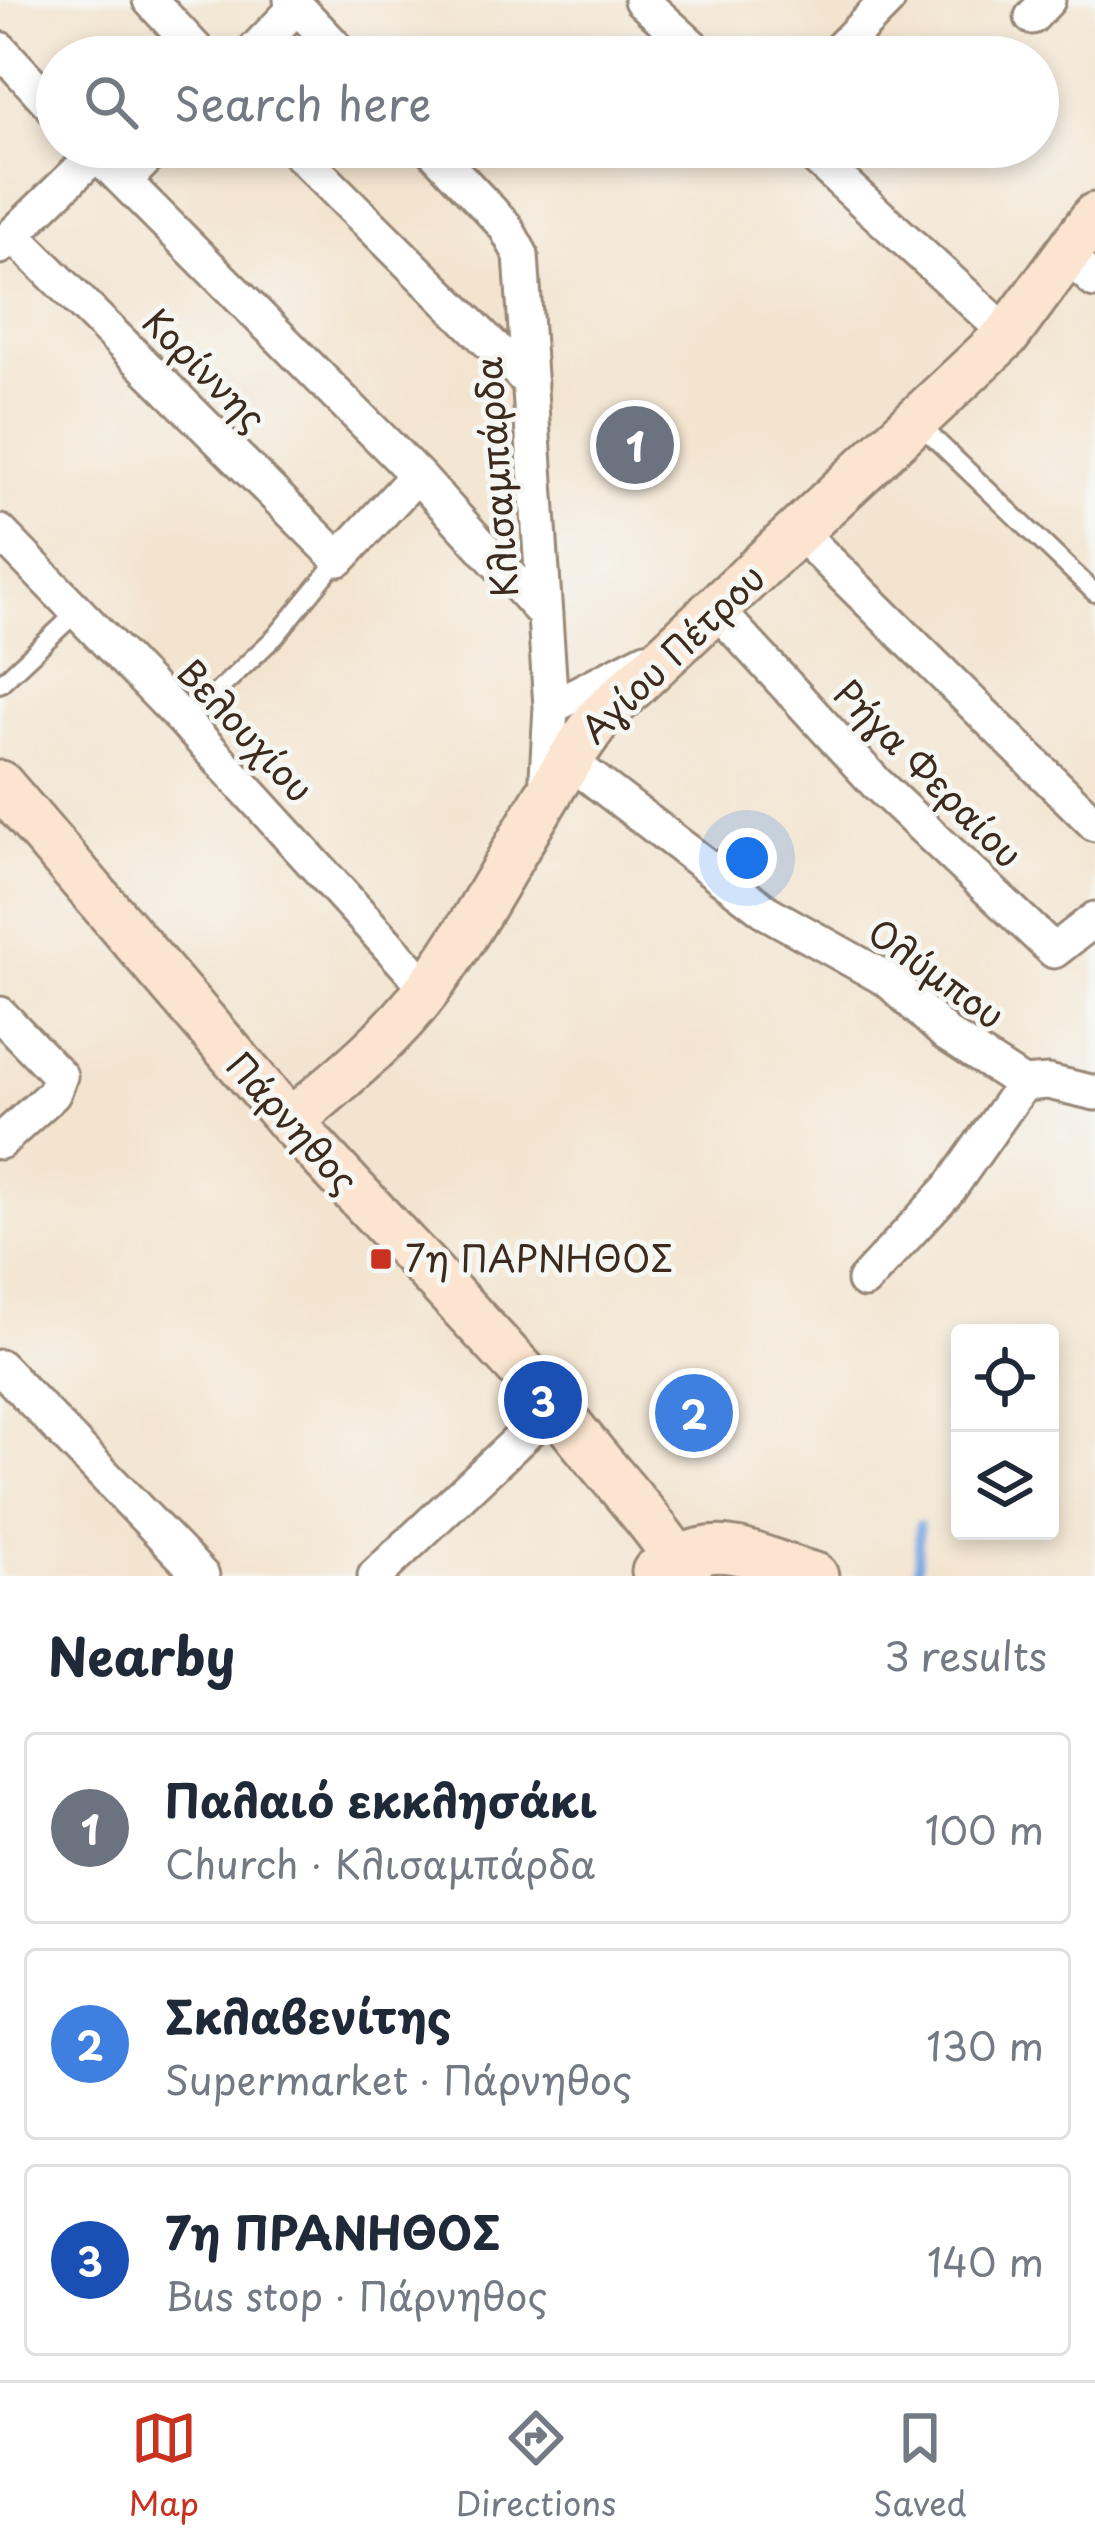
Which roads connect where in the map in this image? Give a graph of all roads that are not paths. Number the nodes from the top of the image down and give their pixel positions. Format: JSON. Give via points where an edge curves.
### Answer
{"nodes":[{"id":1,"x":150,"y":0,"type":"edge"},
{"id":2,"x":888,"y":0,"type":"edge"},
{"id":3,"x":294,"y":3,"type":"edge"},
{"id":4,"x":660,"y":6,"type":"edge"},
{"id":5,"x":183,"y":36,"type":"edge"},
{"id":6,"x":266,"y":36,"type":"edge"},
{"id":7,"x":325,"y":36,"type":"edge"},
{"id":8,"x":686,"y":36,"type":"edge"},
{"id":9,"x":853,"y":36,"type":"edge"},
{"id":10,"x":0,"y":49,"type":"edge"},
{"id":11,"x":36,"y":88,"type":"edge"},
{"id":12,"x":76,"y":168,"type":"edge"},
{"id":13,"x":111,"y":168,"type":"edge"},
{"id":14,"x":137,"y":168,"type":"edge"},
{"id":15,"x":313,"y":168,"type":"edge"},
{"id":16,"x":450,"y":168,"type":"edge"},
{"id":17,"x":827,"y":168,"type":"edge"},
{"id":18,"x":124,"y":181,"type":"junction"},
{"id":19,"x":1095,"y":216,"type":"edge"},
{"id":20,"x":7,"y":241,"type":"edge"},
{"id":21,"x":1081,"y":268,"type":"edge"},
{"id":22,"x":1009,"y":334,"type":"junction"},
{"id":23,"x":530,"y":383,"type":"junction"},
{"id":24,"x":914,"y":419,"type":"junction"},
{"id":25,"x":417,"y":475,"type":"junction"},
{"id":26,"x":0,"y":532,"type":"edge"},
{"id":27,"x":799,"y":532,"type":"junction"},
{"id":28,"x":339,"y":559,"type":"junction"},
{"id":29,"x":1095,"y":592,"type":"edge"},
{"id":30,"x":716,"y":609,"type":"junction"},
{"id":31,"x":78,"y":611,"type":"junction"},
{"id":32,"x":545,"y":615,"type":"junction"},
{"id":33,"x":0,"y":684,"type":"edge"},
{"id":34,"x":551,"y":707,"type":"junction"},
{"id":35,"x":185,"y":722,"type":"junction"},
{"id":36,"x":568,"y":760,"type":"junction"},
{"id":37,"x":0,"y":784,"type":"edge"},
{"id":38,"x":1095,"y":824,"type":"edge"},
{"id":39,"x":526,"y":831,"type":"junction"},
{"id":40,"x":1095,"y":919,"type":"edge"},
{"id":41,"x":428,"y":989,"type":"junction"},
{"id":42,"x":0,"y":1014,"type":"edge"},
{"id":43,"x":1023,"y":1084,"type":"junction"},
{"id":44,"x":1095,"y":1093,"type":"edge"},
{"id":45,"x":290,"y":1122,"type":"junction"},
{"id":46,"x":0,"y":1142,"type":"edge"},
{"id":47,"x":865,"y":1281,"type":"dead end"},
{"id":48,"x":0,"y":1367,"type":"edge"},
{"id":49,"x":555,"y":1406,"type":"junction"},
{"id":50,"x":181,"y":1569,"type":"edge"},
{"id":51,"x":667,"y":1571,"type":"edge"},
{"id":52,"x":806,"y":1575,"type":"edge"},
{"id":53,"x":375,"y":1576,"type":"edge"}],
"edges":[{"from":1,"to":5,"type":"street"},
{"from":2,"to":9,"type":"street"},
{"from":3,"to":6,"type":"street"},
{"from":3,"to":7,"type":"street"},
{"from":4,"to":8,"type":"street"},
{"from":10,"to":11,"type":"street"},
{"from":12,"to":20,"type":"street"},
{"from":13,"to":18,"type":"street"},
{"from":14,"to":18,"type":"street"},
{"from":15,"to":23,"type":"street"},
{"from":16,"to":23,"type":"street","name":"Κλισαμπάρδα","via":[[505,226],[520,256]]},
{"from":17,"to":22,"type":"street"},
{"from":18,"to":25,"type":"street"},
{"from":19,"to":21,"type":"street","name":"Αγίου Πέτρου"},
{"from":20,"to":28,"type":"street","name":"Κορίννης"},
{"from":21,"to":22,"type":"street","name":"Αγίου Πέτρου"},
{"from":22,"to":24,"type":"street","name":"Αγίου Πέτρου"},
{"from":23,"to":32,"type":"street","name":"Κλισαμπάρδα"},
{"from":24,"to":27,"type":"street","name":"Αγίου Πέτρου"},
{"from":24,"to":29,"type":"lane"},
{"from":25,"to":28,"type":"street"},
{"from":25,"to":32,"type":"street"},
{"from":26,"to":31,"type":"street","name":"Βελουχίου"},
{"from":27,"to":30,"type":"street","name":"Αγίου Πέτρου"},
{"from":27,"to":38,"type":"street"},
{"from":28,"to":35,"type":"lane","via":[[276,635]]},
{"from":30,"to":34,"type":"street","via":[[666,648]]},
{"from":30,"to":36,"type":"street","name":"Αγίου Πέτρου","via":[[600,717]]},
{"from":30,"to":40,"type":"street","name":"Ρήγα Φεραίου","via":[[876,783],[1054,952]]},
{"from":31,"to":33,"type":"lane"},
{"from":31,"to":35,"type":"street","name":"Βελουχίου"},
{"from":32,"to":34,"type":"street","name":"Κλισαμπάρδα"},
{"from":34,"to":39,"type":"street","name":"Κλισαμπάρδα","via":[[545,798]]},
{"from":35,"to":41,"type":"street","name":"Βελουχίου"},
{"from":36,"to":39,"type":"street","name":"Αγίου Πέτρου"},
{"from":36,"to":43,"type":"street","name":"Ολύμπου","via":[[768,913],[887,980],[946,1034]]},
{"from":37,"to":45,"type":"street","name":"Πάρνηθος"},
{"from":39,"to":41,"type":"street","name":"Αγίου Πέτρου"},
{"from":41,"to":45,"type":"street","name":"Αγίου Πέτρου"},
{"from":42,"to":46,"type":"street","via":[[60,1076],[53,1094]]},
{"from":43,"to":44,"type":"street","name":"Ολύμπου"},
{"from":43,"to":47,"type":"street","via":[[950,1188]]},
{"from":45,"to":49,"type":"street","name":"Πάρνηθος"},
{"from":48,"to":50,"type":"street"},
{"from":49,"to":51,"type":"street","name":"Πάρνηθος"},
{"from":49,"to":53,"type":"street"},
{"from":51,"to":52,"type":"street","name":"Πάρνηθος","via":[[703,1547],[726,1547]]}]}
